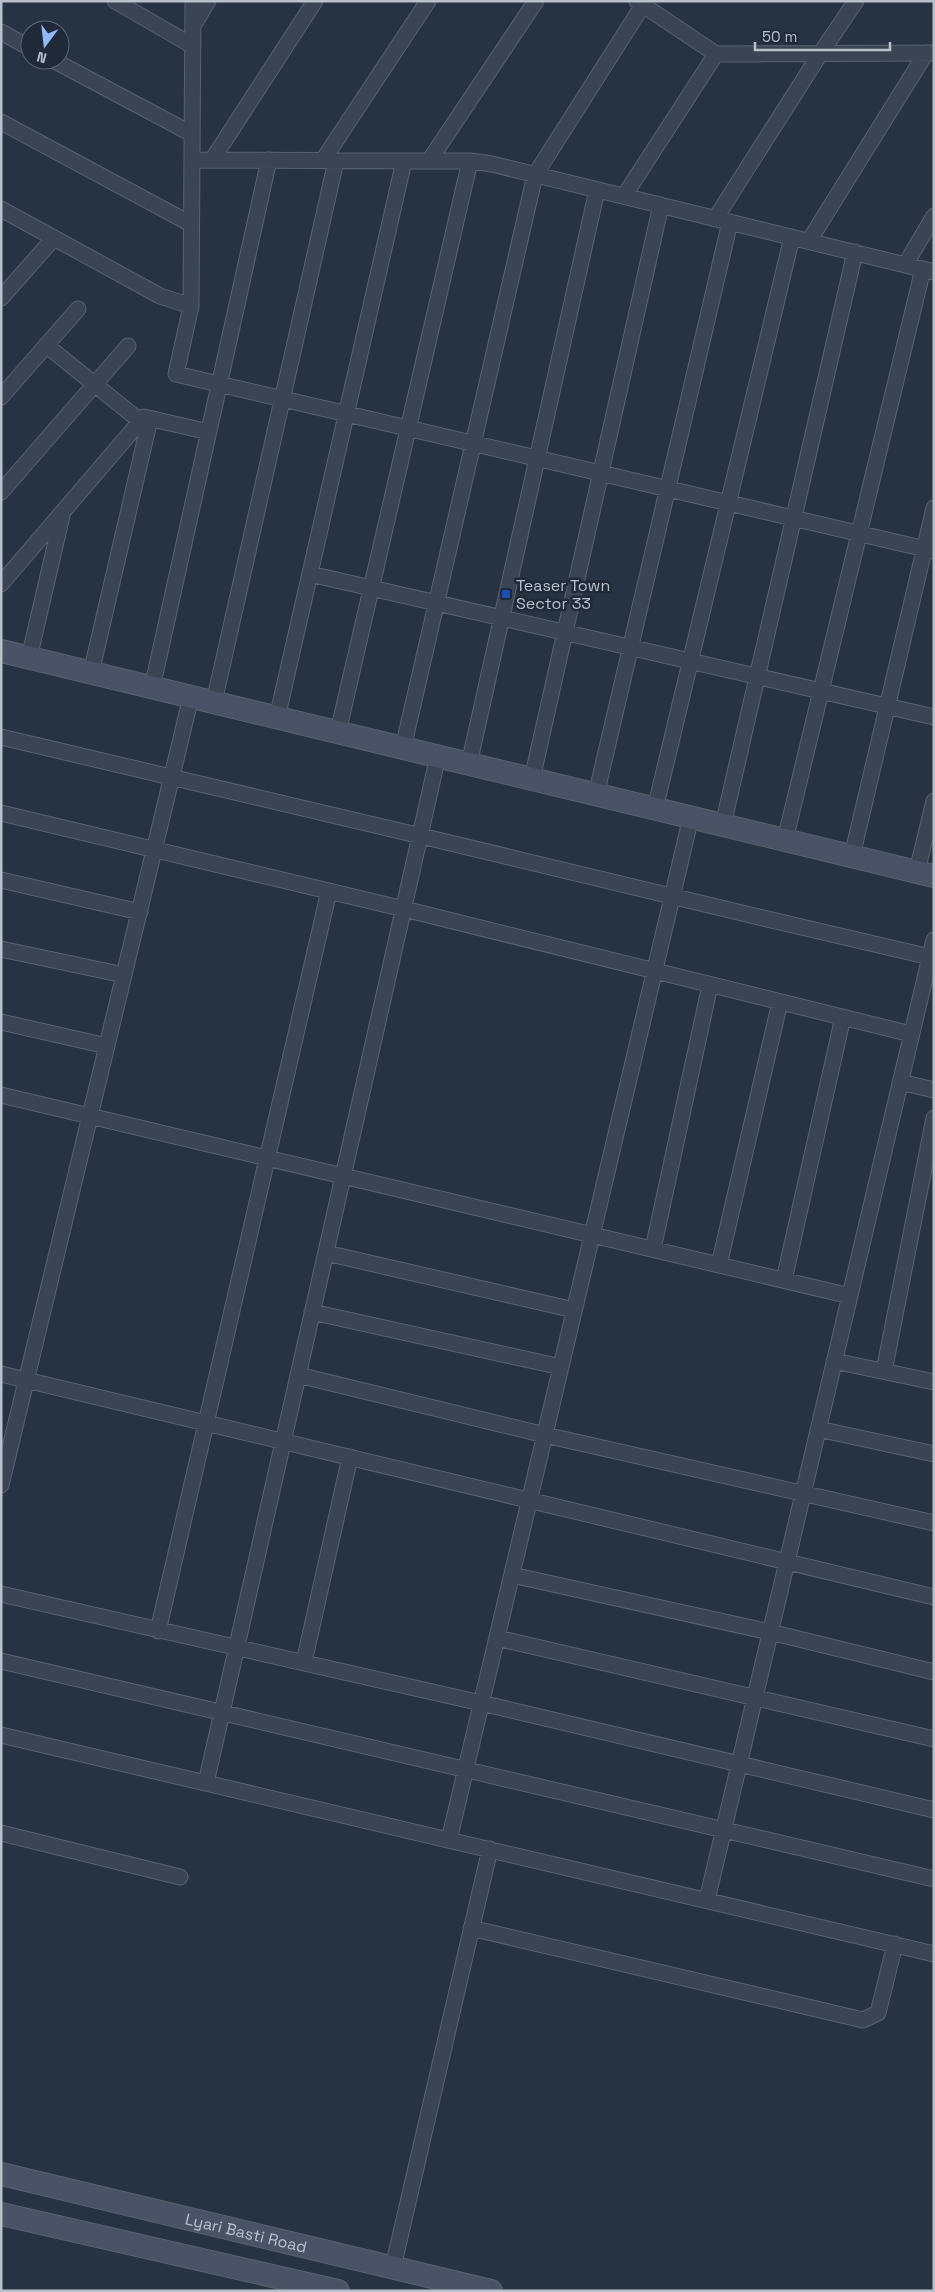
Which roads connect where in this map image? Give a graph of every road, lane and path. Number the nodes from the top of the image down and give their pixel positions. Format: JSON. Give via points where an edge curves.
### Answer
{"nodes":[{"id":1,"x":115,"y":1,"type":"edge"},
{"id":2,"x":193,"y":1,"type":"edge"},
{"id":3,"x":208,"y":1,"type":"edge"},
{"id":4,"x":315,"y":1,"type":"edge"},
{"id":5,"x":428,"y":1,"type":"edge"},
{"id":6,"x":536,"y":1,"type":"edge"},
{"id":7,"x":856,"y":1,"type":"edge"},
{"id":8,"x":640,"y":3,"type":"edge"},
{"id":9,"x":193,"y":26,"type":"junction"},
{"id":10,"x":1,"y":32,"type":"edge"},
{"id":11,"x":20,"y":42,"type":"edge"},
{"id":12,"x":193,"y":46,"type":"junction"},
{"id":13,"x":930,"y":53,"type":"edge"},
{"id":14,"x":716,"y":54,"type":"junction"},
{"id":15,"x":820,"y":54,"type":"junction"},
{"id":16,"x":70,"y":69,"type":"edge"},
{"id":17,"x":1,"y":122,"type":"edge"},
{"id":18,"x":192,"y":134,"type":"junction"},
{"id":19,"x":192,"y":160,"type":"junction"},
{"id":20,"x":212,"y":160,"type":"junction"},
{"id":21,"x":269,"y":160,"type":"junction"},
{"id":22,"x":330,"y":161,"type":"junction"},
{"id":23,"x":404,"y":161,"type":"junction"},
{"id":24,"x":429,"y":161,"type":"junction"},
{"id":25,"x":470,"y":161,"type":"junction"},
{"id":26,"x":535,"y":175,"type":"junction"},
{"id":27,"x":597,"y":190,"type":"junction"},
{"id":28,"x":624,"y":196,"type":"junction"},
{"id":29,"x":661,"y":205,"type":"junction"},
{"id":30,"x":2,"y":210,"type":"edge"},
{"id":31,"x":934,"y":216,"type":"edge"},
{"id":32,"x":723,"y":220,"type":"junction"},
{"id":33,"x":192,"y":224,"type":"junction"},
{"id":34,"x":792,"y":237,"type":"junction"},
{"id":35,"x":54,"y":238,"type":"junction"},
{"id":36,"x":810,"y":241,"type":"junction"},
{"id":37,"x":855,"y":252,"type":"junction"},
{"id":38,"x":905,"y":265,"type":"junction"},
{"id":39,"x":928,"y":270,"type":"edge"},
{"id":40,"x":1,"y":298,"type":"edge"},
{"id":41,"x":191,"y":306,"type":"junction"},
{"id":42,"x":78,"y":309,"type":"dead end"},
{"id":43,"x":46,"y":345,"type":"junction"},
{"id":44,"x":128,"y":346,"type":"dead end"},
{"id":45,"x":95,"y":384,"type":"junction"},
{"id":46,"x":219,"y":384,"type":"junction"},
{"id":47,"x":1,"y":397,"type":"edge"},
{"id":48,"x":282,"y":399,"type":"junction"},
{"id":49,"x":347,"y":414,"type":"junction"},
{"id":50,"x":145,"y":420,"type":"junction"},
{"id":51,"x":408,"y":428,"type":"junction"},
{"id":52,"x":209,"y":432,"type":"junction"},
{"id":53,"x":473,"y":443,"type":"junction"},
{"id":54,"x":537,"y":458,"type":"junction"},
{"id":55,"x":601,"y":473,"type":"junction"},
{"id":56,"x":668,"y":489,"type":"junction"},
{"id":57,"x":1,"y":492,"type":"edge"},
{"id":58,"x":728,"y":503,"type":"junction"},
{"id":59,"x":934,"y":508,"type":"edge"},
{"id":60,"x":63,"y":512,"type":"junction"},
{"id":61,"x":794,"y":518,"type":"junction"},
{"id":62,"x":859,"y":534,"type":"junction"},
{"id":63,"x":929,"y":550,"type":"edge"},
{"id":64,"x":310,"y":574,"type":"junction"},
{"id":65,"x":1,"y":584,"type":"edge"},
{"id":66,"x":372,"y":588,"type":"junction"},
{"id":67,"x":436,"y":603,"type":"junction"},
{"id":68,"x":501,"y":618,"type":"junction"},
{"id":69,"x":565,"y":632,"type":"junction"},
{"id":70,"x":631,"y":648,"type":"junction"},
{"id":71,"x":1,"y":651,"type":"edge"},
{"id":72,"x":29,"y":658,"type":"junction"},
{"id":73,"x":690,"y":661,"type":"junction"},
{"id":74,"x":91,"y":673,"type":"junction"},
{"id":75,"x":757,"y":676,"type":"junction"},
{"id":76,"x":152,"y":688,"type":"junction"},
{"id":77,"x":821,"y":691,"type":"junction"},
{"id":78,"x":191,"y":697,"type":"junction"},
{"id":79,"x":214,"y":702,"type":"junction"},
{"id":80,"x":887,"y":706,"type":"junction"},
{"id":81,"x":934,"y":717,"type":"edge"},
{"id":82,"x":277,"y":718,"type":"junction"},
{"id":83,"x":338,"y":732,"type":"junction"},
{"id":84,"x":1,"y":737,"type":"edge"},
{"id":85,"x":403,"y":748,"type":"junction"},
{"id":86,"x":438,"y":756,"type":"junction"},
{"id":87,"x":469,"y":764,"type":"junction"},
{"id":88,"x":172,"y":779,"type":"junction"},
{"id":89,"x":532,"y":779,"type":"junction"},
{"id":90,"x":596,"y":794,"type":"junction"},
{"id":91,"x":934,"y":801,"type":"edge"},
{"id":92,"x":655,"y":809,"type":"junction"},
{"id":93,"x":1,"y":813,"type":"edge"},
{"id":94,"x":691,"y":817,"type":"junction"},
{"id":95,"x":723,"y":825,"type":"junction"},
{"id":96,"x":420,"y":836,"type":"junction"},
{"id":97,"x":785,"y":840,"type":"junction"},
{"id":98,"x":155,"y":850,"type":"junction"},
{"id":99,"x":852,"y":856,"type":"junction"},
{"id":100,"x":926,"y":874,"type":"edge"},
{"id":101,"x":1,"y":880,"type":"edge"},
{"id":102,"x":330,"y":891,"type":"junction"},
{"id":103,"x":672,"y":898,"type":"junction"},
{"id":104,"x":404,"y":909,"type":"junction"},
{"id":105,"x":140,"y":912,"type":"junction"},
{"id":106,"x":934,"y":940,"type":"edge"},
{"id":107,"x":1,"y":949,"type":"edge"},
{"id":108,"x":930,"y":957,"type":"junction"},
{"id":109,"x":654,"y":971,"type":"junction"},
{"id":110,"x":124,"y":975,"type":"junction"},
{"id":111,"x":710,"y":985,"type":"junction"},
{"id":112,"x":780,"y":1002,"type":"junction"},
{"id":113,"x":843,"y":1017,"type":"junction"},
{"id":114,"x":1,"y":1022,"type":"edge"},
{"id":115,"x":911,"y":1034,"type":"junction"},
{"id":116,"x":107,"y":1046,"type":"junction"},
{"id":117,"x":900,"y":1082,"type":"junction"},
{"id":118,"x":934,"y":1090,"type":"edge"},
{"id":119,"x":1,"y":1094,"type":"edge"},
{"id":120,"x":90,"y":1115,"type":"junction"},
{"id":121,"x":934,"y":1118,"type":"edge"},
{"id":122,"x":268,"y":1157,"type":"junction"},
{"id":123,"x":344,"y":1174,"type":"junction"},
{"id":124,"x":592,"y":1235,"type":"junction"},
{"id":125,"x":653,"y":1249,"type":"junction"},
{"id":126,"x":326,"y":1253,"type":"junction"},
{"id":127,"x":719,"y":1265,"type":"junction"},
{"id":128,"x":784,"y":1280,"type":"junction"},
{"id":129,"x":850,"y":1296,"type":"junction"},
{"id":130,"x":574,"y":1310,"type":"junction"},
{"id":131,"x":312,"y":1312,"type":"junction"},
{"id":132,"x":834,"y":1361,"type":"junction"},
{"id":133,"x":561,"y":1368,"type":"junction"},
{"id":134,"x":884,"y":1371,"type":"junction"},
{"id":135,"x":1,"y":1374,"type":"edge"},
{"id":136,"x":298,"y":1375,"type":"junction"},
{"id":137,"x":26,"y":1380,"type":"junction"},
{"id":138,"x":934,"y":1382,"type":"edge"},
{"id":139,"x":206,"y":1423,"type":"junction"},
{"id":140,"x":818,"y":1429,"type":"junction"},
{"id":141,"x":545,"y":1436,"type":"junction"},
{"id":142,"x":283,"y":1442,"type":"junction"},
{"id":143,"x":934,"y":1454,"type":"edge"},
{"id":144,"x":5,"y":1455,"type":"edge"},
{"id":145,"x":350,"y":1457,"type":"junction"},
{"id":146,"x":1,"y":1485,"type":"edge"},
{"id":147,"x":803,"y":1493,"type":"junction"},
{"id":148,"x":530,"y":1500,"type":"junction"},
{"id":149,"x":934,"y":1522,"type":"edge"},
{"id":150,"x":786,"y":1563,"type":"junction"},
{"id":151,"x":512,"y":1575,"type":"junction"},
{"id":152,"x":1,"y":1594,"type":"edge"},
{"id":153,"x":934,"y":1597,"type":"edge"},
{"id":154,"x":158,"y":1631,"type":"junction"},
{"id":155,"x":770,"y":1632,"type":"junction"},
{"id":156,"x":497,"y":1638,"type":"junction"},
{"id":157,"x":236,"y":1648,"type":"junction"},
{"id":158,"x":1,"y":1661,"type":"edge"},
{"id":159,"x":304,"y":1662,"type":"junction"},
{"id":160,"x":934,"y":1672,"type":"edge"},
{"id":161,"x":755,"y":1698,"type":"junction"},
{"id":162,"x":482,"y":1703,"type":"junction"},
{"id":163,"x":222,"y":1712,"type":"junction"},
{"id":164,"x":1,"y":1735,"type":"edge"},
{"id":165,"x":934,"y":1739,"type":"edge"},
{"id":166,"x":739,"y":1764,"type":"junction"},
{"id":167,"x":466,"y":1770,"type":"junction"},
{"id":168,"x":206,"y":1783,"type":"junction"},
{"id":169,"x":934,"y":1810,"type":"edge"},
{"id":170,"x":724,"y":1830,"type":"junction"},
{"id":171,"x":1,"y":1833,"type":"edge"},
{"id":172,"x":449,"y":1840,"type":"junction"},
{"id":173,"x":490,"y":1849,"type":"junction"},
{"id":174,"x":180,"y":1877,"type":"dead end"},
{"id":175,"x":934,"y":1879,"type":"edge"},
{"id":176,"x":707,"y":1900,"type":"junction"},
{"id":177,"x":471,"y":1928,"type":"junction"},
{"id":178,"x":895,"y":1944,"type":"junction"},
{"id":179,"x":934,"y":1954,"type":"edge"},
{"id":180,"x":1,"y":2174,"type":"edge"},
{"id":181,"x":1,"y":2214,"type":"edge"},
{"id":182,"x":393,"y":2267,"type":"junction"},
{"id":183,"x":338,"y":2291,"type":"edge"},
{"id":184,"x":491,"y":2291,"type":"edge"}],
"edges":[{"from":1,"to":12,"type":"street"},
{"from":2,"to":9,"type":"street"},
{"from":3,"to":9,"type":"street"},
{"from":4,"to":20,"type":"street"},
{"from":5,"to":22,"type":"street"},
{"from":6,"to":24,"type":"street"},
{"from":7,"to":15,"type":"street"},
{"from":8,"to":14,"type":"street"},
{"from":8,"to":26,"type":"street"},
{"from":9,"to":12,"type":"street"},
{"from":10,"to":11,"type":"street"},
{"from":12,"to":18,"type":"street"},
{"from":13,"to":15,"type":"street"},
{"from":13,"to":36,"type":"street"},
{"from":14,"to":15,"type":"street"},
{"from":14,"to":28,"type":"street"},
{"from":15,"to":32,"type":"street"},
{"from":16,"to":18,"type":"street"},
{"from":17,"to":33,"type":"street"},
{"from":18,"to":19,"type":"street"},
{"from":19,"to":20,"type":"street"},
{"from":19,"to":33,"type":"street"},
{"from":20,"to":21,"type":"street"},
{"from":21,"to":22,"type":"street"},
{"from":21,"to":46,"type":"street"},
{"from":22,"to":23,"type":"street"},
{"from":22,"to":48,"type":"street"},
{"from":23,"to":24,"type":"street"},
{"from":23,"to":49,"type":"street"},
{"from":24,"to":25,"type":"street"},
{"from":25,"to":26,"type":"street"},
{"from":25,"to":51,"type":"street"},
{"from":26,"to":27,"type":"street"},
{"from":26,"to":53,"type":"street"},
{"from":27,"to":28,"type":"street"},
{"from":27,"to":54,"type":"street"},
{"from":28,"to":29,"type":"street"},
{"from":29,"to":32,"type":"street"},
{"from":29,"to":55,"type":"street"},
{"from":30,"to":35,"type":"street"},
{"from":31,"to":38,"type":"street"},
{"from":32,"to":34,"type":"street"},
{"from":32,"to":56,"type":"street"},
{"from":33,"to":41,"type":"street"},
{"from":34,"to":36,"type":"street"},
{"from":34,"to":58,"type":"street"},
{"from":35,"to":40,"type":"street"},
{"from":35,"to":41,"type":"street","via":[[160,296]]},
{"from":36,"to":37,"type":"street"},
{"from":37,"to":38,"type":"street"},
{"from":37,"to":61,"type":"street"},
{"from":38,"to":39,"type":"street"},
{"from":39,"to":62,"type":"street"},
{"from":41,"to":46,"type":"street","via":[[176,374]]},
{"from":42,"to":43,"type":"street"},
{"from":43,"to":45,"type":"street"},
{"from":43,"to":47,"type":"street"},
{"from":44,"to":45,"type":"street"},
{"from":45,"to":50,"type":"street"},
{"from":45,"to":57,"type":"street"},
{"from":46,"to":48,"type":"street"},
{"from":46,"to":52,"type":"street"},
{"from":48,"to":49,"type":"street"},
{"from":48,"to":79,"type":"street"},
{"from":49,"to":51,"type":"street"},
{"from":49,"to":64,"type":"street"},
{"from":50,"to":52,"type":"street"},
{"from":50,"to":60,"type":"street"},
{"from":50,"to":74,"type":"street"},
{"from":51,"to":53,"type":"street"},
{"from":51,"to":66,"type":"street"},
{"from":52,"to":76,"type":"street"},
{"from":53,"to":54,"type":"street"},
{"from":53,"to":67,"type":"street"},
{"from":54,"to":55,"type":"street"},
{"from":54,"to":68,"type":"street"},
{"from":55,"to":56,"type":"street"},
{"from":55,"to":69,"type":"street"},
{"from":56,"to":58,"type":"street"},
{"from":56,"to":70,"type":"street"},
{"from":58,"to":61,"type":"street"},
{"from":58,"to":73,"type":"street"},
{"from":59,"to":63,"type":"street"},
{"from":60,"to":65,"type":"street"},
{"from":60,"to":72,"type":"street"},
{"from":61,"to":62,"type":"street"},
{"from":61,"to":75,"type":"street"},
{"from":62,"to":63,"type":"street"},
{"from":62,"to":77,"type":"street"},
{"from":63,"to":80,"type":"street"},
{"from":64,"to":66,"type":"street"},
{"from":64,"to":82,"type":"street"},
{"from":66,"to":67,"type":"street"},
{"from":66,"to":83,"type":"street"},
{"from":67,"to":68,"type":"street"},
{"from":67,"to":85,"type":"street"},
{"from":68,"to":69,"type":"street"},
{"from":68,"to":87,"type":"street"},
{"from":69,"to":70,"type":"street"},
{"from":69,"to":89,"type":"street"},
{"from":70,"to":73,"type":"street"},
{"from":70,"to":90,"type":"street"},
{"from":71,"to":72,"type":"street"},
{"from":72,"to":74,"type":"street"},
{"from":73,"to":75,"type":"street"},
{"from":73,"to":92,"type":"street"},
{"from":74,"to":76,"type":"street"},
{"from":75,"to":77,"type":"street"},
{"from":75,"to":95,"type":"street"},
{"from":76,"to":78,"type":"street"},
{"from":77,"to":80,"type":"street"},
{"from":77,"to":97,"type":"street"},
{"from":78,"to":79,"type":"street"},
{"from":78,"to":88,"type":"street"},
{"from":79,"to":82,"type":"street"},
{"from":80,"to":81,"type":"street"},
{"from":80,"to":99,"type":"street"},
{"from":82,"to":83,"type":"street"},
{"from":83,"to":85,"type":"street"},
{"from":84,"to":88,"type":"street"},
{"from":85,"to":86,"type":"street"},
{"from":86,"to":87,"type":"street"},
{"from":86,"to":96,"type":"street"},
{"from":87,"to":89,"type":"street"},
{"from":88,"to":96,"type":"street"},
{"from":88,"to":98,"type":"street"},
{"from":89,"to":90,"type":"street"},
{"from":90,"to":92,"type":"street"},
{"from":91,"to":100,"type":"street"},
{"from":92,"to":94,"type":"street"},
{"from":93,"to":98,"type":"street"},
{"from":94,"to":95,"type":"street"},
{"from":94,"to":103,"type":"street"},
{"from":95,"to":97,"type":"street"},
{"from":96,"to":103,"type":"street"},
{"from":96,"to":104,"type":"street"},
{"from":97,"to":99,"type":"street"},
{"from":98,"to":102,"type":"street"},
{"from":98,"to":105,"type":"street"},
{"from":99,"to":100,"type":"street"},
{"from":101,"to":105,"type":"street"},
{"from":102,"to":104,"type":"street"},
{"from":102,"to":122,"type":"street"},
{"from":103,"to":108,"type":"street"},
{"from":103,"to":109,"type":"street"},
{"from":104,"to":109,"type":"street"},
{"from":104,"to":123,"type":"street"},
{"from":105,"to":110,"type":"street"},
{"from":106,"to":108,"type":"street"},
{"from":107,"to":110,"type":"street"},
{"from":108,"to":115,"type":"street"},
{"from":109,"to":111,"type":"street"},
{"from":109,"to":124,"type":"street"},
{"from":110,"to":116,"type":"street"},
{"from":111,"to":112,"type":"street"},
{"from":111,"to":125,"type":"street"},
{"from":112,"to":113,"type":"street"},
{"from":112,"to":127,"type":"street"},
{"from":113,"to":115,"type":"street"},
{"from":113,"to":128,"type":"street"},
{"from":114,"to":116,"type":"street"},
{"from":115,"to":117,"type":"street"},
{"from":116,"to":120,"type":"street"},
{"from":117,"to":118,"type":"street"},
{"from":117,"to":129,"type":"street"},
{"from":119,"to":120,"type":"street"},
{"from":120,"to":122,"type":"street"},
{"from":120,"to":137,"type":"street"},
{"from":121,"to":134,"type":"street"},
{"from":122,"to":123,"type":"street"},
{"from":122,"to":139,"type":"street"},
{"from":123,"to":124,"type":"street"},
{"from":123,"to":126,"type":"street"},
{"from":124,"to":125,"type":"street"},
{"from":124,"to":130,"type":"street"},
{"from":125,"to":127,"type":"street"},
{"from":126,"to":130,"type":"street"},
{"from":126,"to":131,"type":"street"},
{"from":127,"to":128,"type":"street"},
{"from":128,"to":129,"type":"street"},
{"from":129,"to":132,"type":"street"},
{"from":130,"to":133,"type":"street"},
{"from":131,"to":133,"type":"street"},
{"from":131,"to":136,"type":"street"},
{"from":132,"to":134,"type":"street"},
{"from":132,"to":140,"type":"street"},
{"from":133,"to":141,"type":"street"},
{"from":134,"to":138,"type":"street"},
{"from":135,"to":137,"type":"street"},
{"from":136,"to":141,"type":"street"},
{"from":136,"to":142,"type":"street"},
{"from":137,"to":139,"type":"street"},
{"from":137,"to":144,"type":"street"},
{"from":139,"to":142,"type":"street"},
{"from":139,"to":154,"type":"street"},
{"from":140,"to":143,"type":"street"},
{"from":140,"to":147,"type":"street"},
{"from":141,"to":147,"type":"street"},
{"from":141,"to":148,"type":"street"},
{"from":142,"to":145,"type":"street"},
{"from":142,"to":157,"type":"street"},
{"from":144,"to":146,"type":"street"},
{"from":145,"to":148,"type":"street"},
{"from":145,"to":159,"type":"street"},
{"from":147,"to":149,"type":"street"},
{"from":147,"to":150,"type":"street"},
{"from":148,"to":150,"type":"street"},
{"from":148,"to":151,"type":"street"},
{"from":150,"to":153,"type":"street"},
{"from":150,"to":155,"type":"street"},
{"from":151,"to":155,"type":"street"},
{"from":151,"to":156,"type":"street"},
{"from":152,"to":154,"type":"street"},
{"from":154,"to":157,"type":"street"},
{"from":155,"to":160,"type":"street"},
{"from":155,"to":161,"type":"street"},
{"from":156,"to":161,"type":"street"},
{"from":156,"to":162,"type":"street"},
{"from":157,"to":159,"type":"street"},
{"from":157,"to":163,"type":"street"},
{"from":158,"to":163,"type":"street"},
{"from":159,"to":162,"type":"street"},
{"from":161,"to":165,"type":"street"},
{"from":161,"to":166,"type":"street"},
{"from":162,"to":166,"type":"street"},
{"from":162,"to":167,"type":"street"},
{"from":163,"to":167,"type":"street"},
{"from":163,"to":168,"type":"street"},
{"from":164,"to":168,"type":"street"},
{"from":166,"to":169,"type":"street"},
{"from":166,"to":170,"type":"street"},
{"from":167,"to":170,"type":"street"},
{"from":167,"to":172,"type":"street"},
{"from":168,"to":172,"type":"street"},
{"from":170,"to":175,"type":"street"},
{"from":170,"to":176,"type":"street"},
{"from":171,"to":174,"type":"street"},
{"from":172,"to":173,"type":"street"},
{"from":173,"to":176,"type":"street"},
{"from":173,"to":177,"type":"street"},
{"from":176,"to":178,"type":"street"},
{"from":177,"to":178,"type":"street","via":[[862,2020],[878,2013]]},
{"from":177,"to":182,"type":"street"},
{"from":178,"to":179,"type":"street"},
{"from":180,"to":182,"type":"street","name":"Lyari Basti Road"},
{"from":181,"to":183,"type":"street"},
{"from":182,"to":184,"type":"street","name":"Lyari Basti Road"}]}
